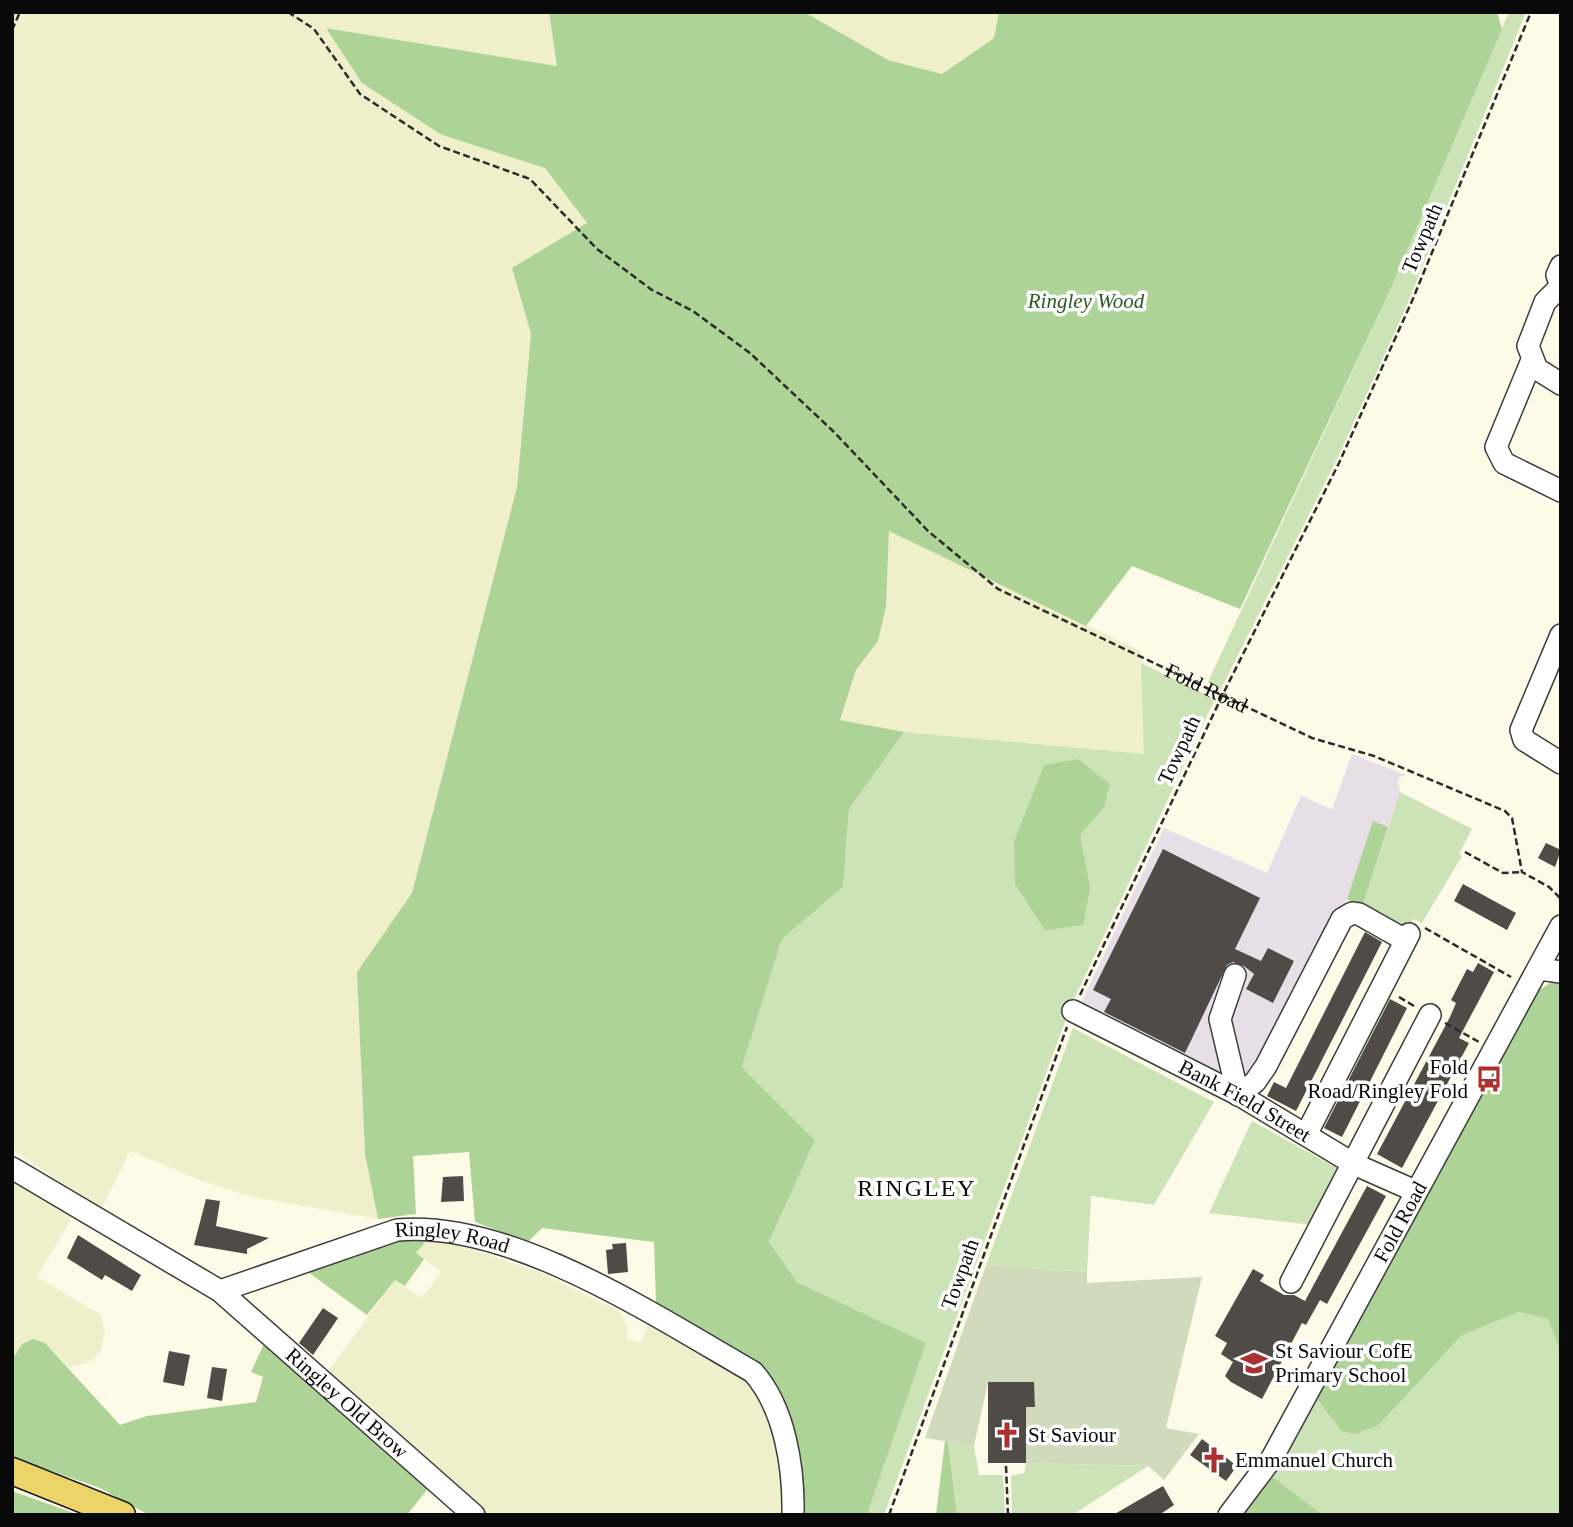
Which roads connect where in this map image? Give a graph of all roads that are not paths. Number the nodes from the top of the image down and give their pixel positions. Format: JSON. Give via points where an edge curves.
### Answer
{"nodes":[{"id":1,"x":1561,"y":266,"type":"edge"},
{"id":2,"x":1561,"y":286,"type":"edge"},
{"id":3,"x":1532,"y":360,"type":"junction"},
{"id":4,"x":1561,"y":383,"type":"edge"},
{"id":5,"x":1561,"y":491,"type":"edge"},
{"id":6,"x":1561,"y":635,"type":"edge"},
{"id":7,"x":1561,"y":763,"type":"edge"},
{"id":8,"x":1561,"y":926,"type":"edge"},
{"id":9,"x":1561,"y":972,"type":"edge"},
{"id":10,"x":1235,"y":975,"type":"dead end"},
{"id":11,"x":1534,"y":978,"type":"junction"},
{"id":12,"x":1073,"y":1011,"type":"road end"},
{"id":13,"x":1430,"y":1015,"type":"dead end"},
{"id":14,"x":1238,"y":1095,"type":"junction"},
{"id":15,"x":1307,"y":1133,"type":"junction"},
{"id":16,"x":1354,"y":1164,"type":"junction"},
{"id":17,"x":12,"y":1168,"type":"edge"},
{"id":18,"x":1415,"y":1191,"type":"junction"},
{"id":19,"x":1291,"y":1282,"type":"dead end"},
{"id":20,"x":220,"y":1291,"type":"junction"},
{"id":21,"x":12,"y":1471,"type":"edge"},
{"id":22,"x":122,"y":1515,"type":"edge"},
{"id":23,"x":474,"y":1515,"type":"edge"},
{"id":24,"x":793,"y":1515,"type":"edge"},
{"id":25,"x":1229,"y":1515,"type":"edge"}],
"edges":[{"from":1,"to":2,"type":"street","via":[[1557,275]]},
{"from":2,"to":3,"type":"street","via":[[1545,302],[1528,338]]},
{"from":3,"to":4,"type":"street","via":[[1541,372]]},
{"from":3,"to":5,"type":"street","via":[[1498,440],[1497,453],[1504,463]]},
{"from":6,"to":7,"type":"street","via":[[1521,730],[1524,740]]},
{"from":8,"to":11,"type":"street","name":"Fold Road"},
{"from":9,"to":11,"type":"street"},
{"from":10,"to":14,"type":"street","via":[[1220,1019]]},
{"from":11,"to":18,"type":"street","name":"Fold Road"},
{"from":12,"to":14,"type":"street","name":"Bank Field Street"},
{"from":13,"to":16,"type":"street"},
{"from":14,"to":15,"type":"street","name":"Bank Field Street"},
{"from":14,"to":15,"type":"street","via":[[1266,1066],[1342,919],[1359,914],[1407,937]]},
{"from":15,"to":16,"type":"street","name":"Bank Field Street"},
{"from":16,"to":18,"type":"street","name":"Bank Field Street"},
{"from":16,"to":19,"type":"street"},
{"from":17,"to":20,"type":"street"},
{"from":18,"to":25,"type":"street","name":"Fold Road","via":[[1272,1458]]},
{"from":20,"to":23,"type":"street","name":"Ringley Old Brow"},
{"from":20,"to":24,"type":"street","name":"Ringley Road","via":[[397,1230],[455,1230],[512,1248],[639,1306],[753,1372],[768,1388],[790,1458]]},
{"from":21,"to":22,"type":"main road"}]}
